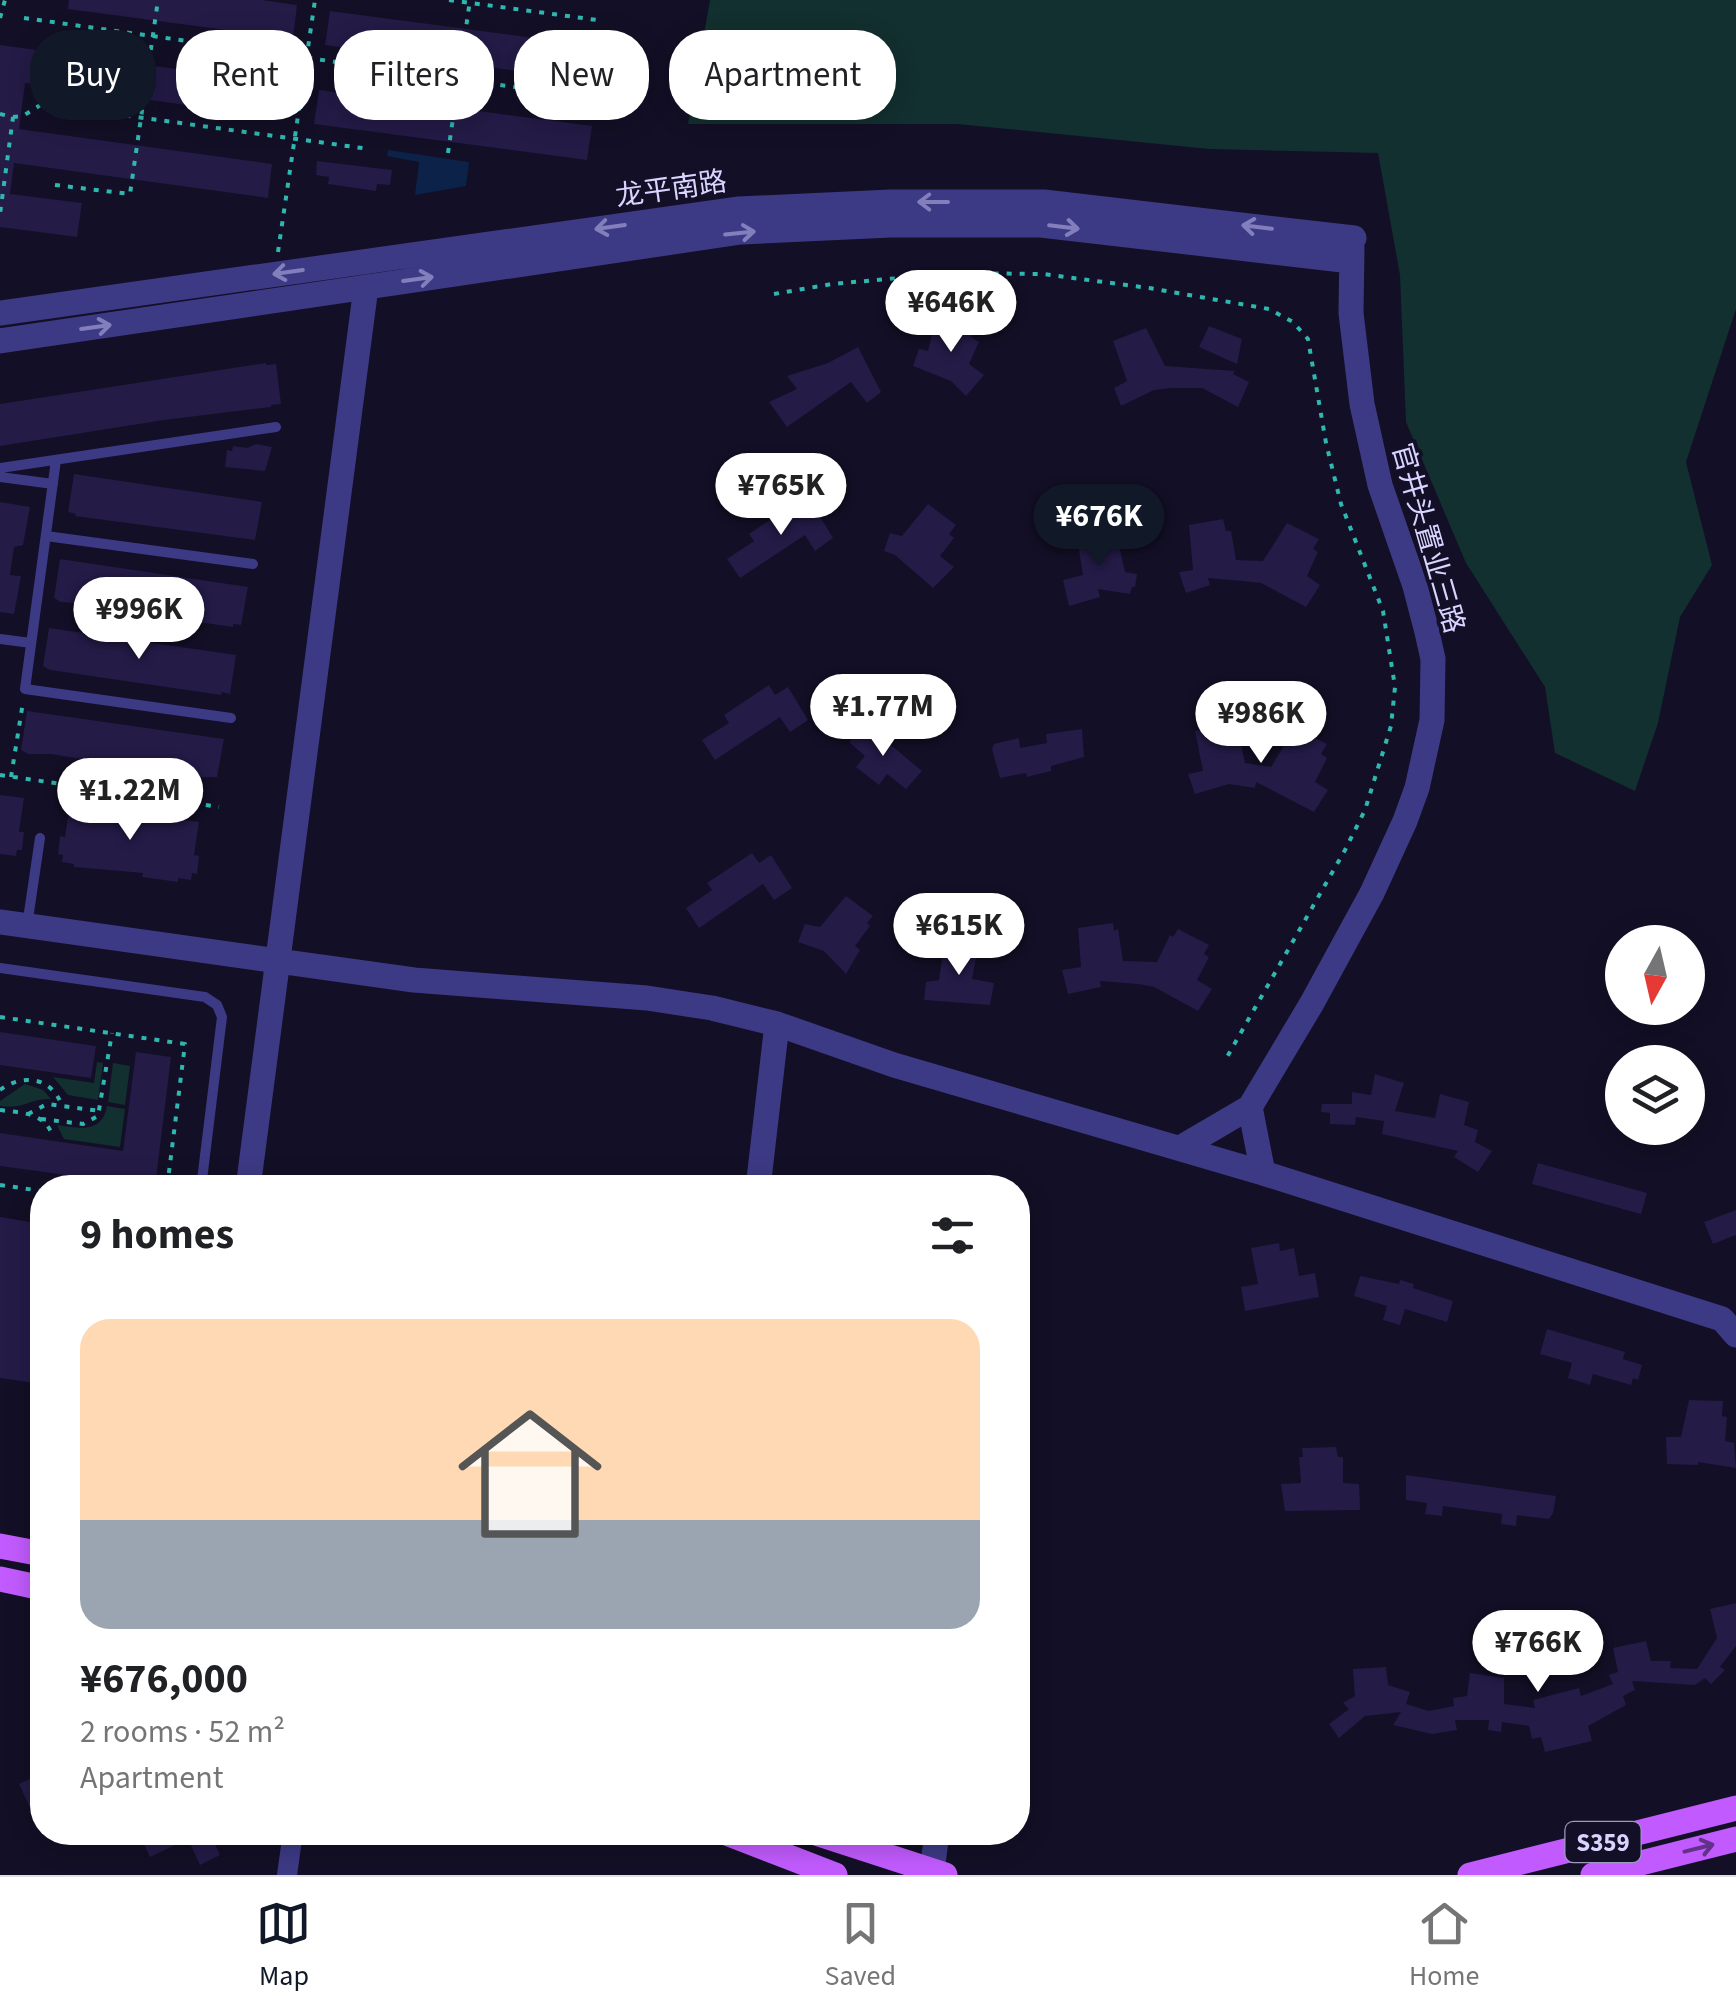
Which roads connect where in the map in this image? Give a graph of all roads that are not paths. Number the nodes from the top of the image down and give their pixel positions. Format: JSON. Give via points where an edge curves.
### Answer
{"nodes":[{"id":1,"x":1353,"y":240,"type":"junction"},
{"id":2,"x":366,"y":287,"type":"junction"},
{"id":3,"x":0,"y":313,"type":"edge"},
{"id":4,"x":0,"y":341,"type":"edge"},
{"id":5,"x":276,"y":426,"type":"dead end"},
{"id":6,"x":56,"y":460,"type":"junction"},
{"id":7,"x":0,"y":468,"type":"edge"},
{"id":8,"x":0,"y":477,"type":"edge"},
{"id":9,"x":53,"y":484,"type":"junction"},
{"id":10,"x":46,"y":536,"type":"junction"},
{"id":11,"x":253,"y":564,"type":"dead end"},
{"id":12,"x":0,"y":639,"type":"edge"},
{"id":13,"x":31,"y":644,"type":"junction"},
{"id":14,"x":231,"y":718,"type":"dead end"},
{"id":15,"x":40,"y":838,"type":"dead end"},
{"id":16,"x":0,"y":922,"type":"edge"},
{"id":17,"x":27,"y":926,"type":"junction"},
{"id":18,"x":278,"y":961,"type":"junction"},
{"id":19,"x":0,"y":968,"type":"edge"},
{"id":20,"x":777,"y":1024,"type":"junction"},
{"id":21,"x":1250,"y":1107,"type":"junction"},
{"id":22,"x":1180,"y":1148,"type":"junction"},
{"id":23,"x":1263,"y":1173,"type":"junction"},
{"id":24,"x":203,"y":1175,"type":"edge"},
{"id":25,"x":250,"y":1175,"type":"edge"},
{"id":26,"x":760,"y":1175,"type":"edge"},
{"id":27,"x":1736,"y":1335,"type":"edge"},
{"id":28,"x":0,"y":1546,"type":"edge"},
{"id":29,"x":30,"y":1552,"type":"edge"},
{"id":30,"x":0,"y":1578,"type":"edge"},
{"id":31,"x":30,"y":1585,"type":"edge"},
{"id":32,"x":1736,"y":1808,"type":"edge"},
{"id":33,"x":1736,"y":1839,"type":"edge"},
{"id":34,"x":291,"y":1845,"type":"edge"},
{"id":35,"x":758,"y":1845,"type":"edge"},
{"id":36,"x":852,"y":1845,"type":"edge"},
{"id":37,"x":938,"y":1845,"type":"edge"},
{"id":38,"x":939,"y":1874,"type":"edge"},
{"id":39,"x":288,"y":1875,"type":"edge"},
{"id":40,"x":835,"y":1875,"type":"edge"},
{"id":41,"x":1470,"y":1875,"type":"edge"},
{"id":42,"x":1593,"y":1875,"type":"edge"}],
"edges":[{"from":2,"to":1,"type":"street","name":"龙平南路","one_way":true,"via":[[741,232],[1040,224]]},
{"from":1,"to":3,"type":"street","name":"龙平南路","one_way":true,"via":[[1044,202],[738,209]]},
{"from":1,"to":21,"type":"street","name":"官井头置业三路","via":[[1351,314],[1362,404],[1427,632],[1432,720],[1417,788],[1390,855]]},
{"from":4,"to":2,"type":"street","name":"龙平南路","one_way":true},
{"from":2,"to":18,"type":"street"},
{"from":5,"to":6,"type":"lane"},
{"from":6,"to":7,"type":"lane"},
{"from":6,"to":9,"type":"lane"},
{"from":8,"to":9,"type":"lane"},
{"from":9,"to":10,"type":"lane"},
{"from":10,"to":11,"type":"lane"},
{"from":10,"to":13,"type":"lane"},
{"from":12,"to":13,"type":"lane"},
{"from":13,"to":14,"type":"lane","via":[[24,689]]},
{"from":15,"to":17,"type":"lane"},
{"from":16,"to":17,"type":"street"},
{"from":17,"to":18,"type":"street"},
{"from":18,"to":20,"type":"street","via":[[414,980],[680,1001]]},
{"from":18,"to":25,"type":"street"},
{"from":19,"to":24,"type":"lane","via":[[205,997],[217,1005],[222,1017]]},
{"from":20,"to":22,"type":"street"},
{"from":20,"to":26,"type":"street"},
{"from":21,"to":22,"type":"street","name":"官井头置业三路"},
{"from":21,"to":23,"type":"street"},
{"from":22,"to":23,"type":"street"},
{"from":23,"to":27,"type":"street","via":[[1722,1319]]},
{"from":28,"to":29,"type":"main road"},
{"from":30,"to":31,"type":"main road"},
{"from":32,"to":41,"type":"main road","number":"S359"},
{"from":42,"to":33,"type":"main road","number":"S359","one_way":true},
{"from":34,"to":39,"type":"street"},
{"from":35,"to":40,"type":"main road"},
{"from":36,"to":38,"type":"main road"},
{"from":37,"to":38,"type":"street"}]}
